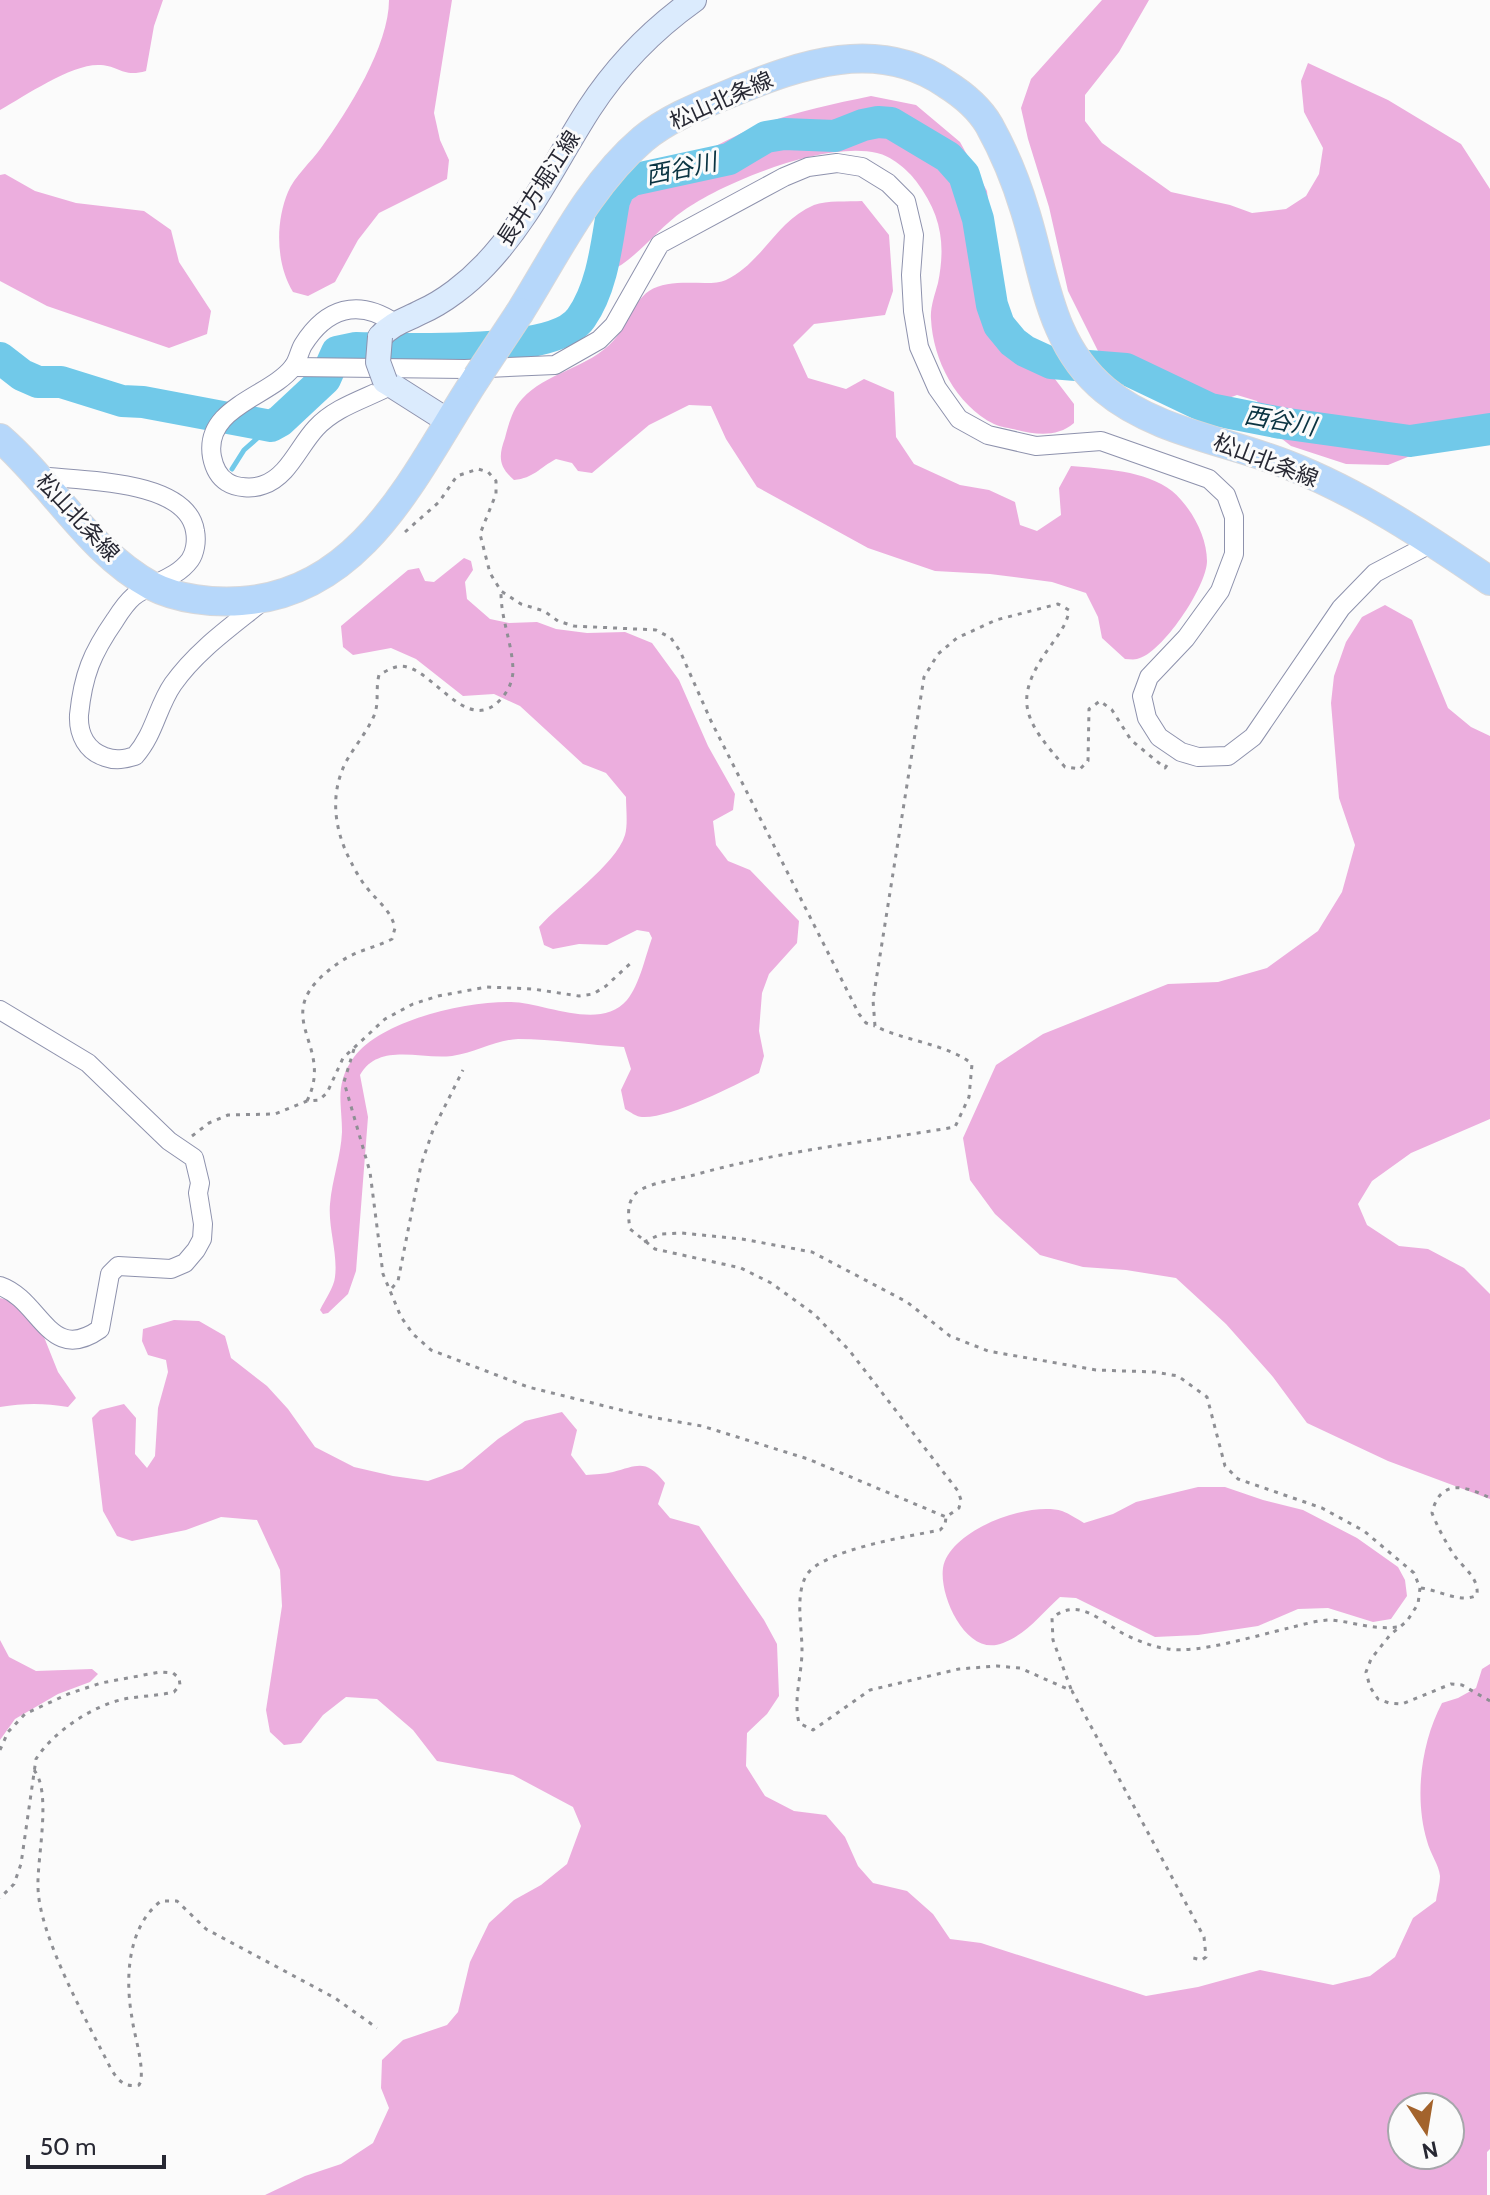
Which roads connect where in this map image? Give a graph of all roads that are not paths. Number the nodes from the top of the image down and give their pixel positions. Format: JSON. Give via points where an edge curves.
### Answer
{"nodes":[{"id":1,"x":694,"y":0,"type":"edge"},
{"id":2,"x":388,"y":330,"type":"junction"},
{"id":3,"x":293,"y":367,"type":"junction"},
{"id":4,"x":387,"y":384,"type":"junction"},
{"id":5,"x":448,"y":421,"type":"junction"},
{"id":6,"x":0,"y":438,"type":"edge"},
{"id":7,"x":39,"y":476,"type":"junction"},
{"id":8,"x":1434,"y":542,"type":"junction"},
{"id":9,"x":1490,"y":581,"type":"edge"},
{"id":10,"x":153,"y":587,"type":"junction"},
{"id":11,"x":264,"y":600,"type":"junction"},
{"id":12,"x":0,"y":1010,"type":"edge"},
{"id":13,"x":0,"y":1286,"type":"edge"}],
"edges":[{"from":1,"to":2,"type":"main road","name":"長井方堀江線","via":[[633,51],[590,107],[523,220],[483,268]]},
{"from":2,"to":3,"type":"street","via":[[379,312],[345,309],[314,329]]},
{"from":2,"to":4,"type":"main road","bridge":true,"via":[[378,362]]},
{"from":3,"to":4,"type":"street","via":[[222,420],[211,451],[228,483],[260,487],[274,481],[317,427]]},
{"from":3,"to":8,"type":"street","via":[[555,365],[614,325],[660,244],[784,177],[837,163],[862,167],[906,201],[914,235],[911,275],[919,347],[937,388],[959,419],[988,435],[1036,446],[1101,441],[1209,479],[1226,495],[1234,517],[1234,554],[1220,591],[1149,677],[1142,696],[1159,737],[1181,752],[1228,756],[1253,737],[1341,608],[1375,573]]},
{"from":4,"to":5,"type":"main road"},
{"from":5,"to":8,"type":"main road","name":"松山北条線","bridge":true,"via":[[597,187],[645,138],[708,102],[771,76],[862,56],[934,75],[963,95],[987,122],[1026,211],[1055,321],[1069,349],[1105,390],[1155,419],[1290,466]]},
{"from":5,"to":11,"type":"main road","name":"松山北条線","via":[[406,495],[373,533],[312,582]]},
{"from":6,"to":7,"type":"main road","name":"松山北条線"},
{"from":7,"to":10,"type":"main road","name":"松山北条線","via":[[78,524]]},
{"from":7,"to":10,"type":"street","via":[[148,490],[176,502],[195,528],[192,558]]},
{"from":8,"to":9,"type":"main road","name":"松山北条線"},
{"from":10,"to":11,"type":"main road","name":"松山北条線","via":[[224,602]]},
{"from":10,"to":11,"type":"street","via":[[134,596],[119,614],[86,671],[79,721],[82,738],[94,753],[111,760],[135,756],[170,688],[195,656]]},
{"from":12,"to":13,"type":"street","via":[[88,1063],[169,1141],[194,1158],[202,1239],[185,1263],[171,1269],[118,1266],[110,1274],[100,1329],[76,1341],[48,1329],[23,1299]]}]}
